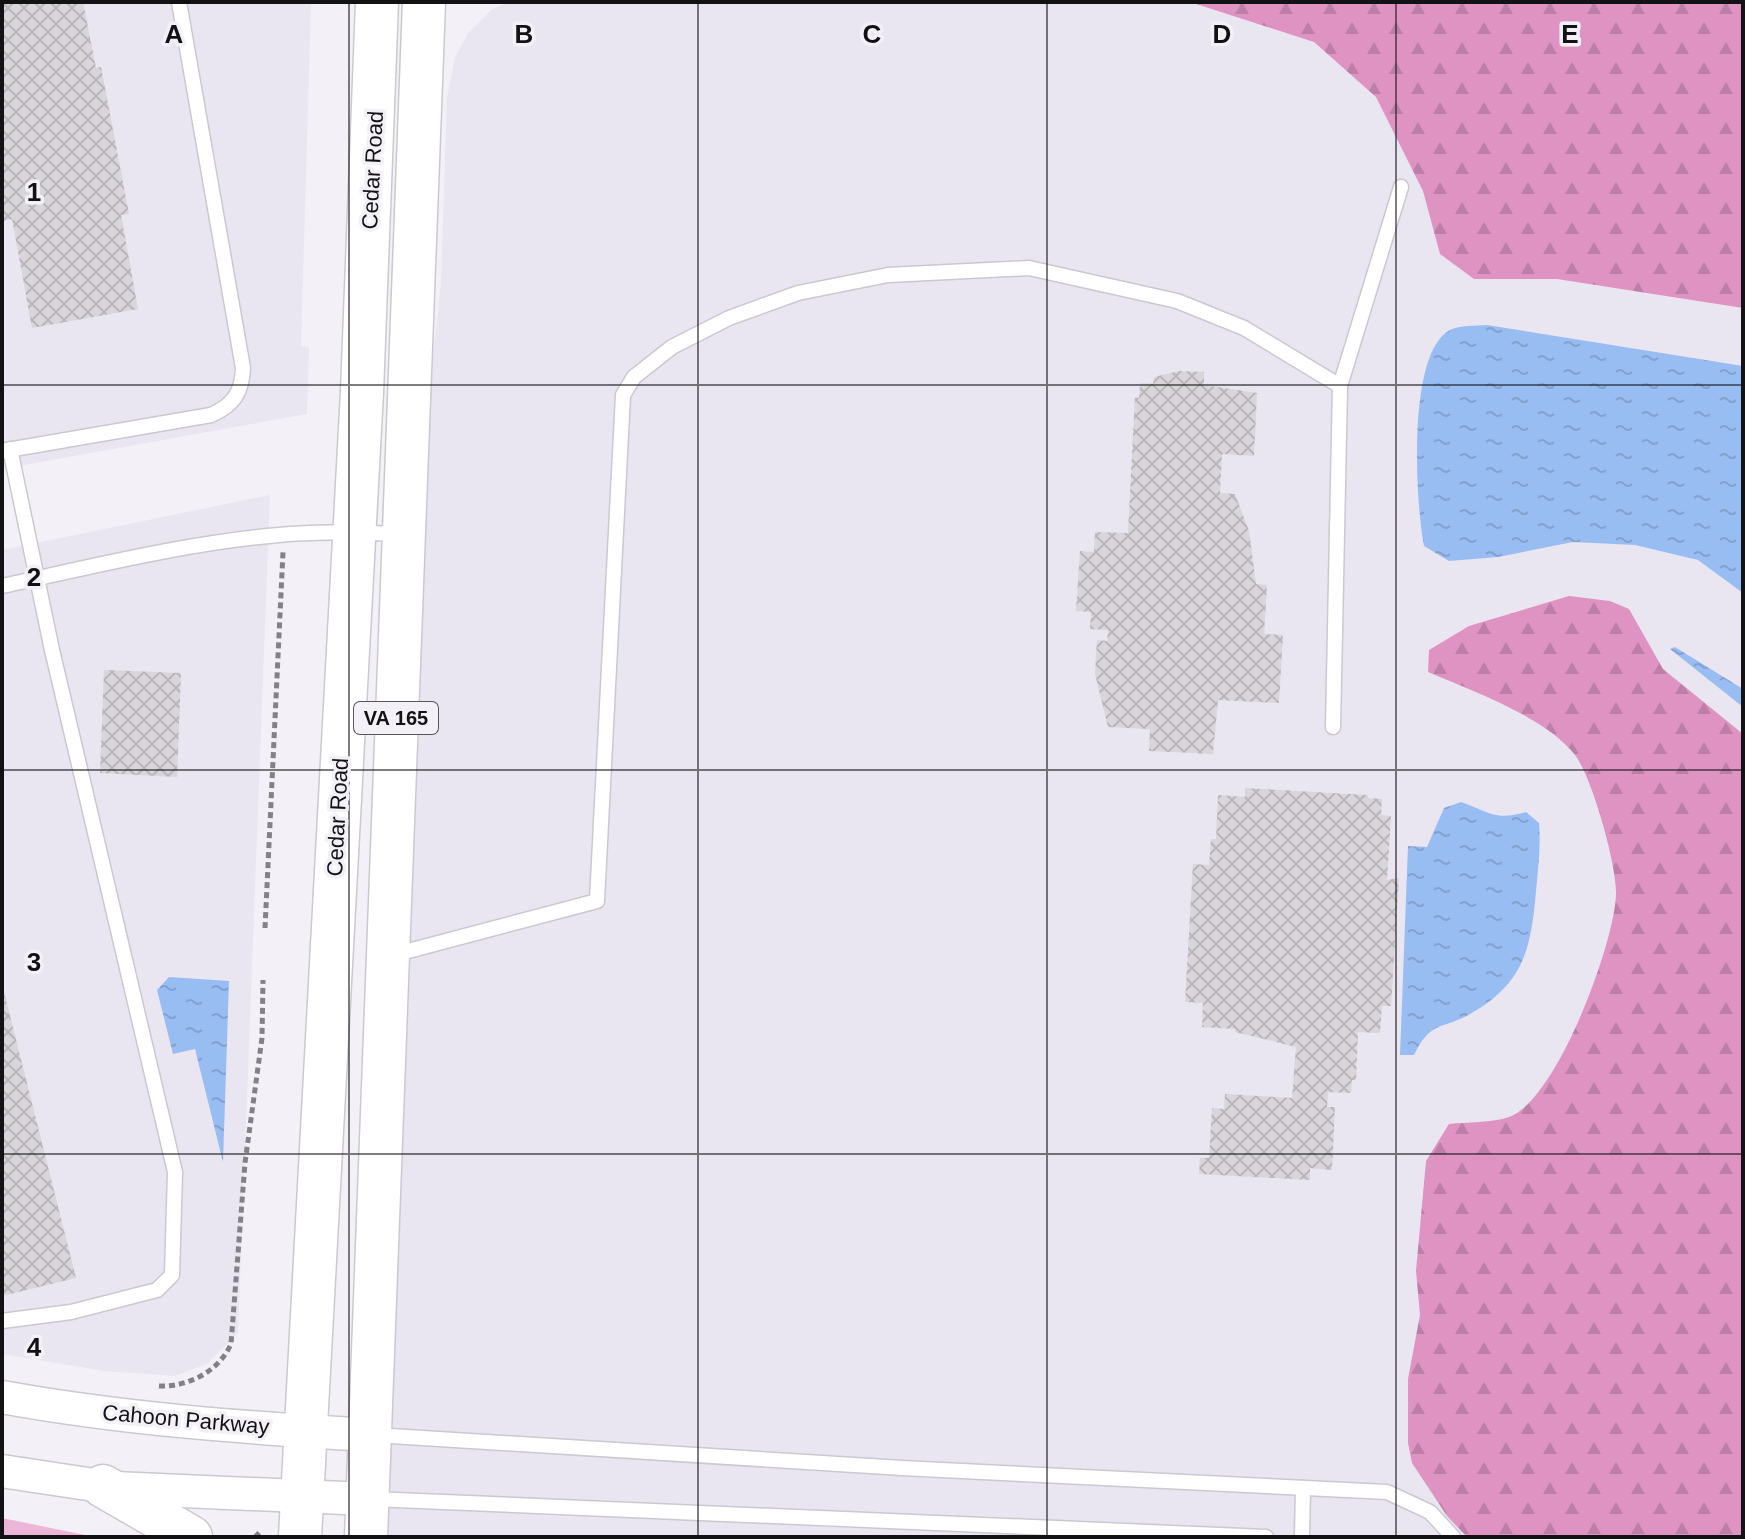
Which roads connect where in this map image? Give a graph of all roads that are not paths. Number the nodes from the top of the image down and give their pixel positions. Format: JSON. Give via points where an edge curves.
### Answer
{"nodes":[{"id":1,"x":179,"y":2,"type":"edge"},
{"id":2,"x":377,"y":2,"type":"edge"},
{"id":3,"x":424,"y":2,"type":"edge"},
{"id":4,"x":1401,"y":187,"type":"dead end"},
{"id":5,"x":1340,"y":386,"type":"junction"},
{"id":6,"x":6,"y":450,"type":"edge"},
{"id":7,"x":353,"y":533,"type":"junction"},
{"id":8,"x":402,"y":534,"type":"junction"},
{"id":9,"x":37,"y":578,"type":"junction"},
{"id":10,"x":2,"y":586,"type":"edge"},
{"id":11,"x":1333,"y":727,"type":"dead end"},
{"id":12,"x":388,"y":956,"type":"junction"},
{"id":13,"x":2,"y":1321,"type":"edge"},
{"id":14,"x":2,"y":1397,"type":"edge"},
{"id":15,"x":304,"y":1431,"type":"junction"},
{"id":16,"x":370,"y":1435,"type":"junction"},
{"id":17,"x":2,"y":1471,"type":"edge"},
{"id":18,"x":103,"y":1486,"type":"junction"},
{"id":19,"x":1303,"y":1488,"type":"junction"},
{"id":20,"x":301,"y":1496,"type":"junction"},
{"id":21,"x":367,"y":1518,"type":"edge"},
{"id":22,"x":281,"y":1534,"type":"edge"},
{"id":23,"x":191,"y":1537,"type":"edge"},
{"id":24,"x":1266,"y":1537,"type":"edge"},
{"id":25,"x":1302,"y":1537,"type":"edge"},
{"id":26,"x":1453,"y":1537,"type":"edge"}],
"edges":[{"from":1,"to":6,"type":"lane","via":[[242,384],[236,398],[211,415]]},
{"from":2,"to":7,"type":"main road","name":"Cedar Road","number":"VA 165"},
{"from":3,"to":8,"type":"main road","name":"Cedar Road","number":"VA 165"},
{"from":4,"to":5,"type":"lane"},
{"from":5,"to":11,"type":"lane"},
{"from":5,"to":12,"type":"lane","via":[[1244,328],[1177,301],[1029,268],[888,275],[798,293],[729,318],[672,347],[634,377],[623,395],[597,901]]},
{"from":6,"to":9,"type":"lane"},
{"from":7,"to":8,"type":"lane"},
{"from":7,"to":9,"type":"lane","via":[[198,546]]},
{"from":7,"to":15,"type":"main road","name":"Cedar Road","number":"VA 165"},
{"from":8,"to":12,"type":"main road","name":"Cedar Road","number":"VA 165"},
{"from":9,"to":10,"type":"lane"},
{"from":9,"to":13,"type":"lane","via":[[175,1172],[172,1275],[157,1290],[56,1315]]},
{"from":12,"to":16,"type":"main road","name":"Cedar Road","number":"VA 165"},
{"from":14,"to":15,"type":"street","name":"Cahoon Parkway"},
{"from":15,"to":16,"type":"street","name":"Cahoon Parkway"},
{"from":15,"to":20,"type":"main road","name":"Cedar Road","number":"VA 165"},
{"from":16,"to":19,"type":"lane"},
{"from":16,"to":21,"type":"main road","name":"Cedar Road","number":"VA 165"},
{"from":17,"to":18,"type":"street"},
{"from":18,"to":20,"type":"street"},
{"from":18,"to":23,"type":"main road"},
{"from":19,"to":25,"type":"lane"},
{"from":19,"to":26,"type":"lane","via":[[1387,1492],[1430,1512]]},
{"from":20,"to":21,"type":"street"},
{"from":20,"to":22,"type":"main road","name":"Cedar Road","number":"VA 165"},
{"from":21,"to":24,"type":"lane"}]}
